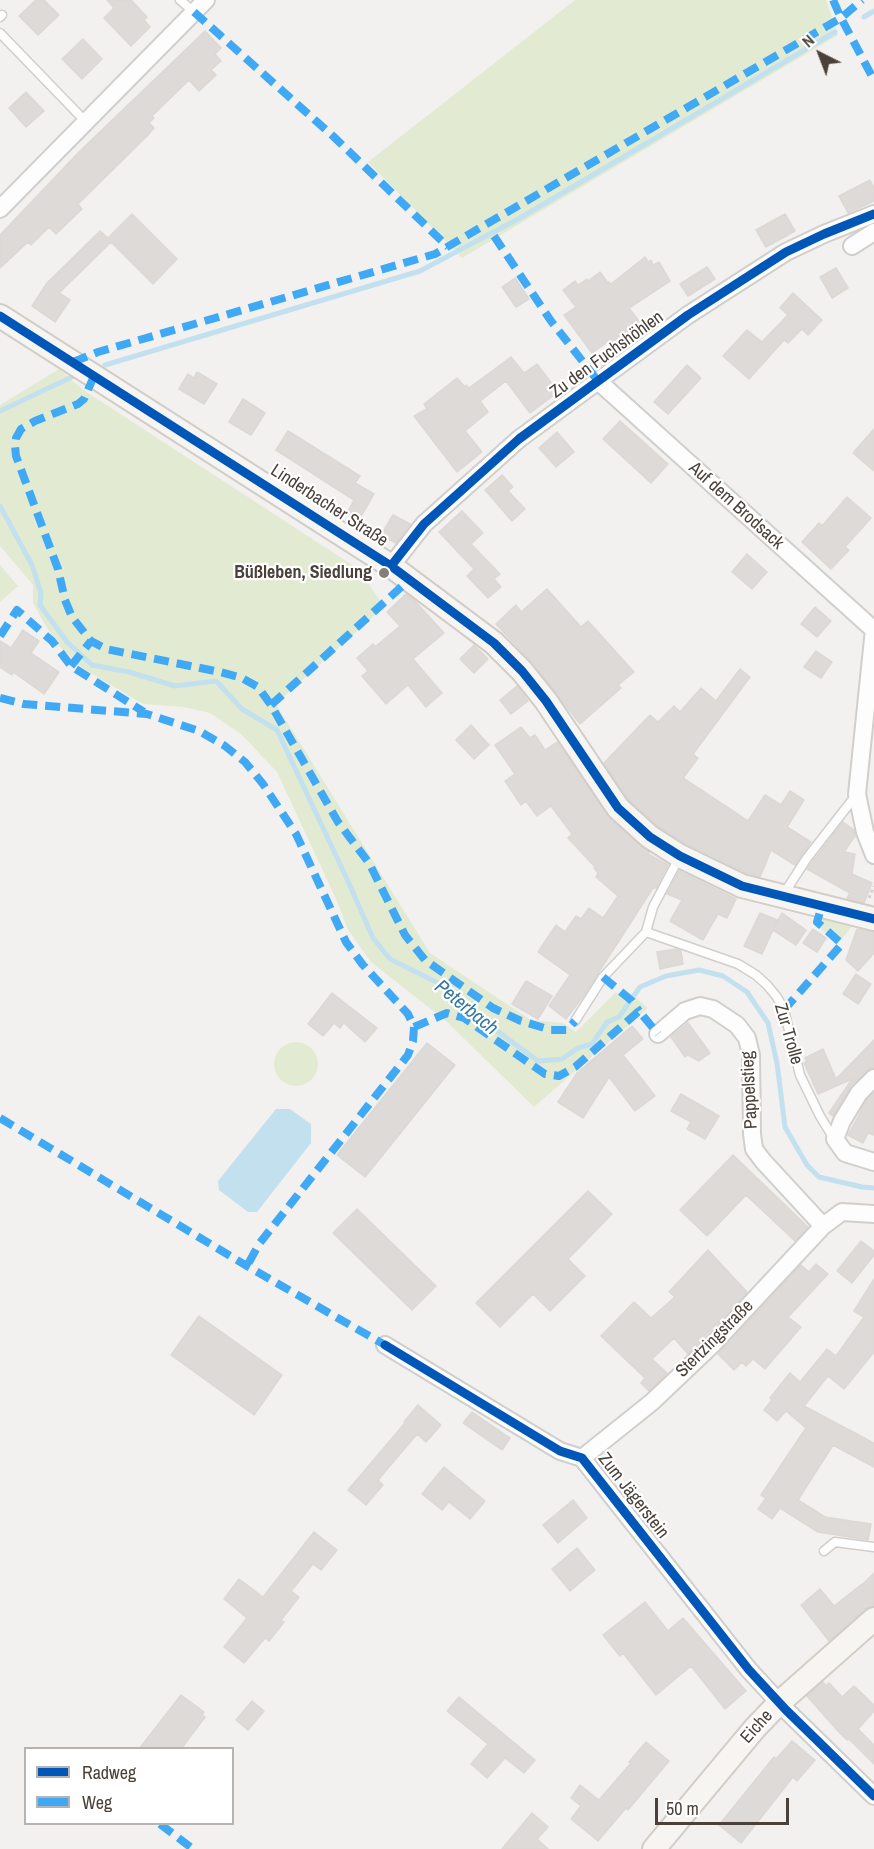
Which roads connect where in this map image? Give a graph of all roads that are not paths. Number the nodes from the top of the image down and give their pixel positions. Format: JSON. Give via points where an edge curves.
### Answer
{"nodes":[{"id":1,"x":180,"y":0,"type":"edge"},
{"id":2,"x":200,"y":6,"type":"edge"},
{"id":3,"x":0,"y":33,"type":"edge"},
{"id":4,"x":86,"y":122,"type":"junction"},
{"id":5,"x":0,"y":209,"type":"edge"},
{"id":6,"x":874,"y":214,"type":"edge"},
{"id":7,"x":874,"y":232,"type":"edge"},
{"id":8,"x":852,"y":246,"type":"dead end"},
{"id":9,"x":0,"y":316,"type":"edge"},
{"id":10,"x":598,"y":381,"type":"junction"},
{"id":11,"x":391,"y":566,"type":"junction"},
{"id":12,"x":874,"y":630,"type":"edge"},
{"id":13,"x":857,"y":794,"type":"junction"},
{"id":14,"x":874,"y":855,"type":"edge"},
{"id":15,"x":680,"y":856,"type":"junction"},
{"id":16,"x":783,"y":895,"type":"junction"},
{"id":17,"x":874,"y":919,"type":"edge"},
{"id":18,"x":646,"y":932,"type":"junction"},
{"id":19,"x":575,"y":1021,"type":"dead end"},
{"id":20,"x":657,"y":1034,"type":"dead end"},
{"id":21,"x":874,"y":1078,"type":"edge"},
{"id":22,"x":835,"y":1139,"type":"junction"},
{"id":23,"x":874,"y":1162,"type":"edge"},
{"id":24,"x":874,"y":1214,"type":"edge"},
{"id":25,"x":823,"y":1226,"type":"junction"},
{"id":26,"x":385,"y":1345,"type":"dead end"},
{"id":27,"x":582,"y":1458,"type":"junction"},
{"id":28,"x":874,"y":1547,"type":"edge"},
{"id":29,"x":824,"y":1551,"type":"dead end"},
{"id":30,"x":874,"y":1619,"type":"edge"},
{"id":31,"x":779,"y":1703,"type":"junction"},
{"id":32,"x":874,"y":1796,"type":"edge"},
{"id":33,"x":654,"y":1849,"type":"edge"}],
"edges":[{"from":1,"to":2,"type":"lane"},
{"from":2,"to":4,"type":"street"},
{"from":3,"to":4,"type":"lane"},
{"from":4,"to":5,"type":"street"},
{"from":6,"to":10,"type":"street","name":"Zu den Fuchshöhlen","via":[[786,252],[688,315]]},
{"from":7,"to":8,"type":"street"},
{"from":9,"to":11,"type":"street","name":"Linderbacher Straße"},
{"from":10,"to":11,"type":"street","name":"Zu den Fuchshöhlen","via":[[519,439],[424,524]]},
{"from":10,"to":12,"type":"street","name":"Auf dem Brodsack"},
{"from":11,"to":15,"type":"street","name":"Linderbacher Straße","via":[[456,613],[511,660],[546,701],[618,808],[650,837]]},
{"from":12,"to":13,"type":"street","name":"Auf dem Brodsack"},
{"from":13,"to":14,"type":"street","name":"Auf dem Brodsack"},
{"from":13,"to":16,"type":"lane"},
{"from":15,"to":16,"type":"street","name":"Linderbacher Straße","via":[[742,886]]},
{"from":15,"to":18,"type":"lane","via":[[653,907]]},
{"from":16,"to":17,"type":"street","name":"Linderbacher Straße"},
{"from":18,"to":19,"type":"lane","via":[[603,977]]},
{"from":18,"to":22,"type":"lane","name":"Zur Trolle","via":[[738,964],[756,975],[777,997],[784,1010],[800,1076]]},
{"from":20,"to":25,"type":"street","name":"Pappelstieg","via":[[685,1011],[700,1006],[713,1009],[737,1025],[747,1038],[750,1055],[754,1149]]},
{"from":21,"to":22,"type":"street","via":[[859,1093]]},
{"from":22,"to":23,"type":"street","name":"Zur Trolle","via":[[845,1153]]},
{"from":24,"to":25,"type":"street","name":"Stertzingstraße","via":[[842,1212]]},
{"from":25,"to":27,"type":"street","name":"Stertzingstraße","via":[[712,1345],[652,1402]]},
{"from":26,"to":27,"type":"street","name":"Zum Jägerstein","via":[[560,1451]]},
{"from":27,"to":31,"type":"street","name":"Zum Jägerstein"},
{"from":28,"to":29,"type":"lane","via":[[835,1542]]},
{"from":30,"to":31,"type":"street","name":"Eiche"},
{"from":31,"to":32,"type":"street","name":"Zum Jägerstein"},
{"from":31,"to":33,"type":"street","name":"Eiche"}]}
